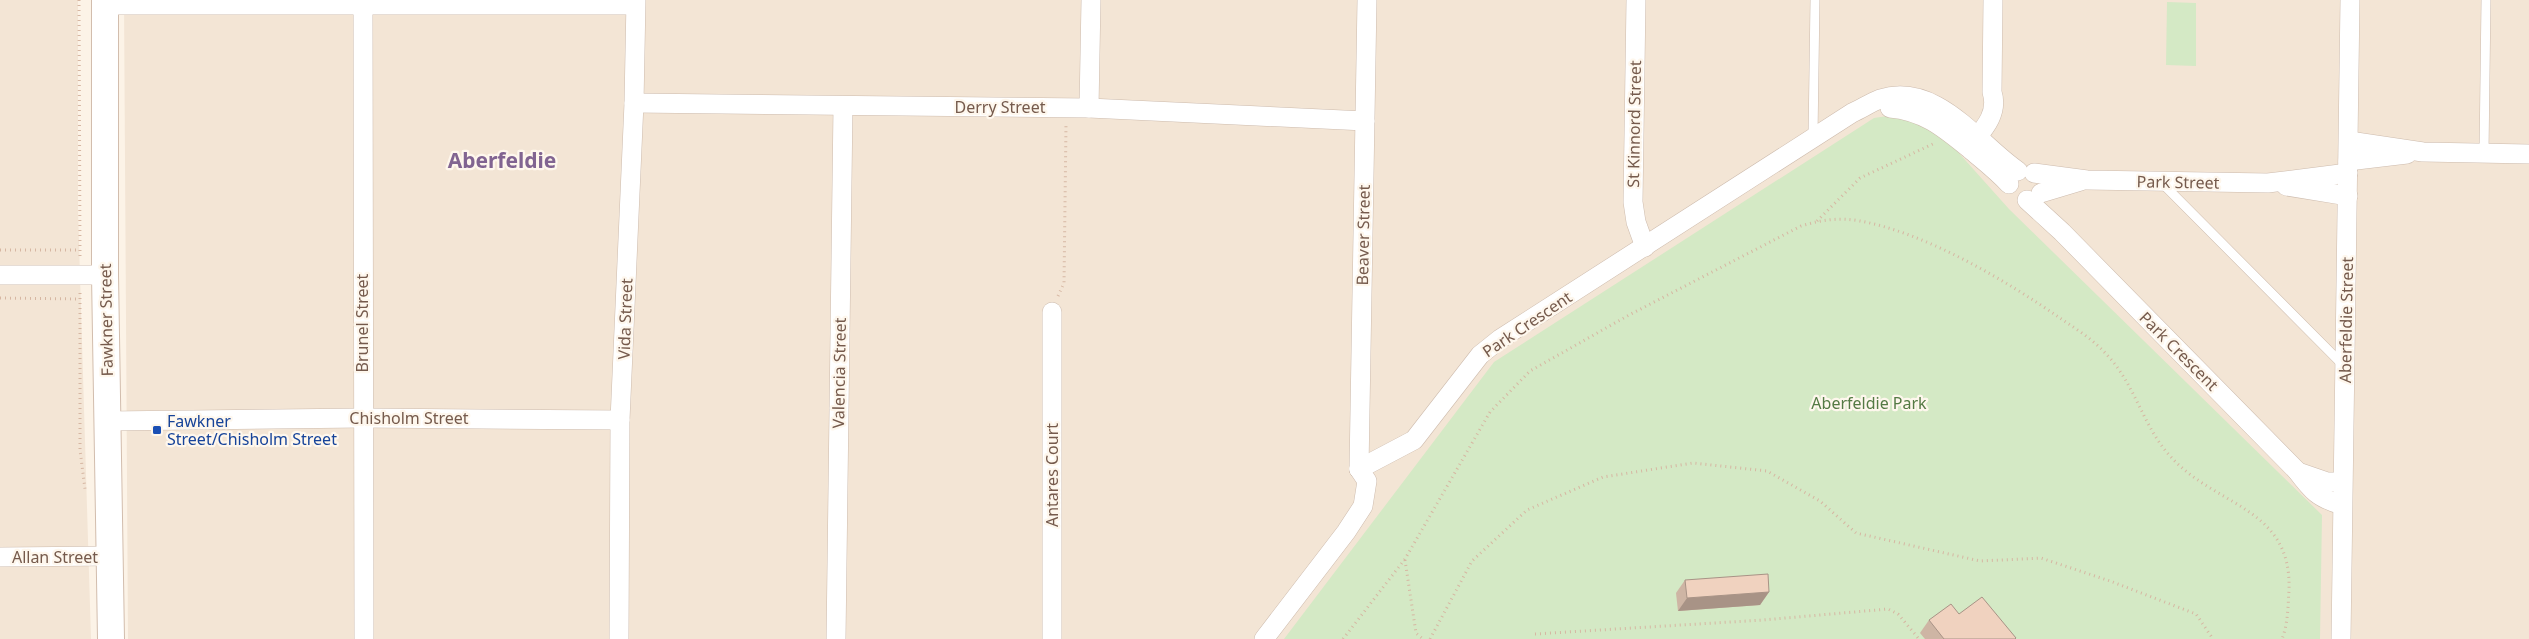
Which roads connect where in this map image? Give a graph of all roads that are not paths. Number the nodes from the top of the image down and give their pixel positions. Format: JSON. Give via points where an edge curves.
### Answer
{"nodes":[{"id":1,"x":1091,"y":0,"type":"edge"},
{"id":2,"x":1367,"y":0,"type":"edge"},
{"id":3,"x":1636,"y":0,"type":"edge"},
{"id":4,"x":1815,"y":0,"type":"edge"},
{"id":5,"x":1993,"y":0,"type":"edge"},
{"id":6,"x":2350,"y":0,"type":"edge"},
{"id":7,"x":2486,"y":0,"type":"edge"},
{"id":8,"x":105,"y":3,"type":"edge"},
{"id":9,"x":635,"y":3,"type":"edge"},
{"id":10,"x":363,"y":6,"type":"junction"},
{"id":11,"x":634,"y":103,"type":"junction"},
{"id":12,"x":843,"y":106,"type":"junction"},
{"id":13,"x":1089,"y":108,"type":"junction"},
{"id":14,"x":1365,"y":121,"type":"junction"},
{"id":15,"x":1964,"y":136,"type":"junction"},
{"id":16,"x":1813,"y":138,"type":"junction"},
{"id":17,"x":2349,"y":141,"type":"junction"},
{"id":18,"x":2423,"y":152,"type":"junction"},
{"id":19,"x":2484,"y":153,"type":"junction"},
{"id":20,"x":2529,"y":154,"type":"edge"},
{"id":21,"x":2348,"y":167,"type":"junction"},
{"id":22,"x":2020,"y":176,"type":"junction"},
{"id":23,"x":2088,"y":180,"type":"junction"},
{"id":24,"x":2161,"y":182,"type":"junction"},
{"id":25,"x":2268,"y":183,"type":"junction"},
{"id":26,"x":2036,"y":196,"type":"junction"},
{"id":27,"x":2348,"y":196,"type":"junction"},
{"id":28,"x":1644,"y":247,"type":"junction"},
{"id":29,"x":0,"y":275,"type":"edge"},
{"id":30,"x":105,"y":275,"type":"junction"},
{"id":31,"x":1052,"y":312,"type":"road end"},
{"id":32,"x":2345,"y":368,"type":"junction"},
{"id":33,"x":362,"y":418,"type":"junction"},
{"id":34,"x":620,"y":420,"type":"junction"},
{"id":35,"x":107,"y":421,"type":"junction"},
{"id":36,"x":1359,"y":469,"type":"junction"},
{"id":37,"x":2297,"y":471,"type":"junction"},
{"id":38,"x":2342,"y":482,"type":"junction"},
{"id":39,"x":2342,"y":505,"type":"junction"},
{"id":40,"x":110,"y":556,"type":"junction"},
{"id":41,"x":0,"y":557,"type":"edge"},
{"id":42,"x":111,"y":639,"type":"edge"},
{"id":43,"x":364,"y":639,"type":"edge"},
{"id":44,"x":619,"y":639,"type":"edge"},
{"id":45,"x":836,"y":639,"type":"edge"},
{"id":46,"x":1052,"y":639,"type":"edge"},
{"id":47,"x":1264,"y":639,"type":"edge"},
{"id":48,"x":2341,"y":639,"type":"edge"}],
"edges":[{"from":1,"to":13,"type":"street"},
{"from":2,"to":14,"type":"street","name":"Beaver Street"},
{"from":3,"to":28,"type":"street","name":"St Kinnord Street","via":[[1633,202]]},
{"from":4,"to":16,"type":"lane"},
{"from":5,"to":15,"type":"street","via":[[1992,112],[1989,122]]},
{"from":6,"to":17,"type":"street","name":"Aberfeldie Street"},
{"from":7,"to":19,"type":"lane"},
{"from":8,"to":10,"type":"street"},
{"from":8,"to":30,"type":"street","name":"Fawkner Street"},
{"from":9,"to":10,"type":"street"},
{"from":9,"to":11,"type":"street","name":"Vida Street"},
{"from":10,"to":33,"type":"street","name":"Brunel Street"},
{"from":11,"to":12,"type":"street","name":"Derry Street"},
{"from":11,"to":34,"type":"street","name":"Vida Street"},
{"from":12,"to":13,"type":"street","name":"Derry Street"},
{"from":12,"to":45,"type":"street","name":"Valencia Street"},
{"from":13,"to":14,"type":"street","name":"Derry Street"},
{"from":14,"to":36,"type":"street","name":"Beaver Street"},
{"from":15,"to":16,"type":"street","name":"Park Crescent","via":[[1938,108],[1911,98],[1880,99]]},
{"from":15,"to":22,"type":"street","name":"Park Crescent"},
{"from":16,"to":28,"type":"street","name":"Park Crescent"},
{"from":17,"to":18,"type":"street","name":"Park Street"},
{"from":17,"to":21,"type":"street","name":"Aberfeldie Street"},
{"from":18,"to":19,"type":"street","name":"Park Street"},
{"from":18,"to":21,"type":"street","name":"Park Street"},
{"from":19,"to":20,"type":"street","name":"Park Street"},
{"from":21,"to":25,"type":"street","name":"Park Street"},
{"from":21,"to":27,"type":"street","name":"Aberfeldie Street"},
{"from":22,"to":23,"type":"street","name":"Park Street"},
{"from":22,"to":26,"type":"street","via":[[2040,180]]},
{"from":22,"to":26,"type":"street","name":"Park Crescent","via":[[2016,195]]},
{"from":23,"to":24,"type":"street","name":"Park Street"},
{"from":23,"to":26,"type":"street","name":"Park Street"},
{"from":24,"to":25,"type":"street","name":"Park Street"},
{"from":24,"to":32,"type":"lane"},
{"from":25,"to":27,"type":"street","name":"Park Street"},
{"from":26,"to":37,"type":"street","name":"Park Crescent","via":[[2062,232]]},
{"from":27,"to":32,"type":"street","name":"Aberfeldie Street"},
{"from":28,"to":36,"type":"street","name":"Park Crescent","via":[[1500,339],[1480,355],[1414,440]]},
{"from":29,"to":30,"type":"street"},
{"from":30,"to":35,"type":"street","name":"Fawkner Street"},
{"from":31,"to":46,"type":"street","name":"Antares Court"},
{"from":32,"to":38,"type":"street","name":"Aberfeldie Street"},
{"from":33,"to":34,"type":"street","name":"Chisholm Street"},
{"from":33,"to":35,"type":"street","name":"Chisholm Street"},
{"from":33,"to":43,"type":"street","name":"Brunel Street"},
{"from":34,"to":44,"type":"street","name":"Vida Street"},
{"from":35,"to":40,"type":"street","name":"Fawkner Street"},
{"from":36,"to":47,"type":"street","via":[[1367,481],[1363,506]]},
{"from":37,"to":38,"type":"street","name":"Park Crescent","via":[[2327,482]]},
{"from":37,"to":39,"type":"street","name":"Park Crescent","via":[[2313,492],[2324,500]]},
{"from":38,"to":39,"type":"street","name":"Aberfeldie Street"},
{"from":39,"to":48,"type":"street","name":"Aberfeldie Street"},
{"from":40,"to":41,"type":"street","name":"Allan Street"},
{"from":40,"to":42,"type":"street","name":"Fawkner Street"}]}
